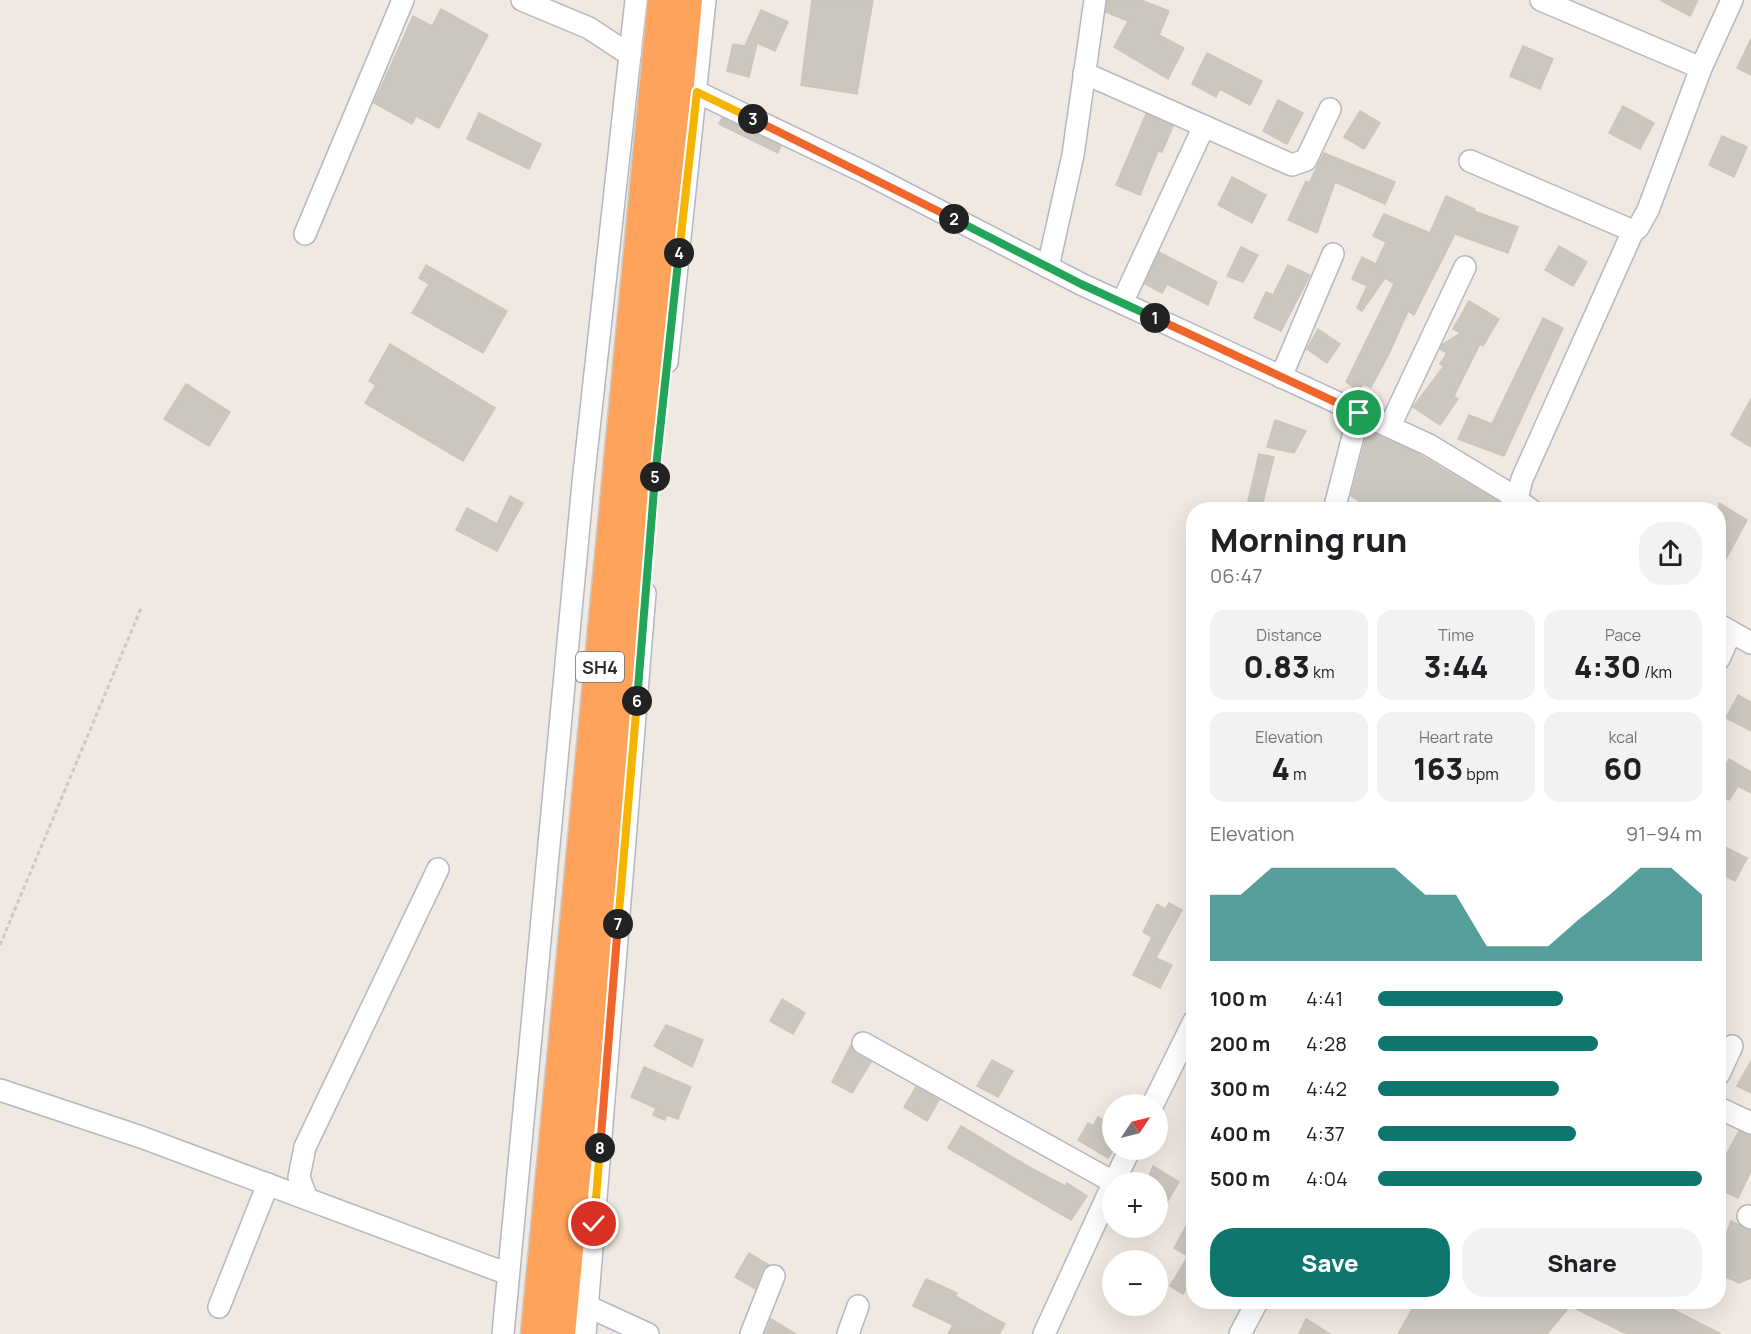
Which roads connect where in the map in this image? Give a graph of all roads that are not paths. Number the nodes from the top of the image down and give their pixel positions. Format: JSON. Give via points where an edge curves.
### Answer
{"nodes":[{"id":1,"x":403,"y":0,"type":"edge"},
{"id":2,"x":522,"y":0,"type":"edge"},
{"id":3,"x":636,"y":0,"type":"edge"},
{"id":4,"x":663,"y":0,"type":"edge"},
{"id":5,"x":687,"y":0,"type":"edge"},
{"id":6,"x":705,"y":0,"type":"edge"},
{"id":7,"x":1095,"y":0,"type":"edge"},
{"id":8,"x":1541,"y":0,"type":"edge"},
{"id":9,"x":1732,"y":0,"type":"edge"},
{"id":10,"x":630,"y":55,"type":"junction"},
{"id":11,"x":1701,"y":68,"type":"junction"},
{"id":12,"x":1084,"y":73,"type":"junction"},
{"id":13,"x":697,"y":92,"type":"junction"},
{"id":14,"x":1330,"y":109,"type":"dead end"},
{"id":15,"x":1204,"y":126,"type":"junction"},
{"id":16,"x":1470,"y":161,"type":"dead end"},
{"id":17,"x":1633,"y":231,"type":"junction"},
{"id":18,"x":305,"y":234,"type":"dead end"},
{"id":19,"x":1333,"y":254,"type":"dead end"},
{"id":20,"x":1048,"y":267,"type":"junction"},
{"id":21,"x":1465,"y":267,"type":"dead end"},
{"id":22,"x":1122,"y":303,"type":"junction"},
{"id":23,"x":1281,"y":377,"type":"junction"},
{"id":24,"x":1359,"y":413,"type":"junction"},
{"id":25,"x":1390,"y":426,"type":"junction"},
{"id":26,"x":1336,"y":502,"type":"edge"},
{"id":27,"x":1514,"y":502,"type":"edge"},
{"id":28,"x":1522,"y":502,"type":"edge"},
{"id":29,"x":1726,"y":630,"type":"edge"},
{"id":30,"x":1751,"y":643,"type":"edge"},
{"id":31,"x":438,"y":869,"type":"dead end"},
{"id":32,"x":1186,"y":1037,"type":"edge"},
{"id":33,"x":863,"y":1043,"type":"dead end"},
{"id":34,"x":1732,"y":1046,"type":"dead end"},
{"id":35,"x":1726,"y":1059,"type":"edge"},
{"id":36,"x":0,"y":1090,"type":"edge"},
{"id":37,"x":1158,"y":1094,"type":"edge"},
{"id":38,"x":1726,"y":1111,"type":"edge"},
{"id":39,"x":1751,"y":1123,"type":"edge"},
{"id":40,"x":1102,"y":1177,"type":"edge"},
{"id":41,"x":266,"y":1191,"type":"junction"},
{"id":42,"x":308,"y":1199,"type":"junction"},
{"id":43,"x":1102,"y":1207,"type":"edge"},
{"id":44,"x":508,"y":1274,"type":"junction"},
{"id":45,"x":774,"y":1276,"type":"dead end"},
{"id":46,"x":587,"y":1306,"type":"junction"},
{"id":47,"x":858,"y":1306,"type":"dead end"},
{"id":48,"x":219,"y":1307,"type":"dead end"},
{"id":49,"x":1253,"y":1309,"type":"edge"},
{"id":50,"x":503,"y":1334,"type":"edge"},
{"id":51,"x":536,"y":1334,"type":"edge"},
{"id":52,"x":560,"y":1334,"type":"edge"},
{"id":53,"x":585,"y":1334,"type":"edge"},
{"id":54,"x":648,"y":1334,"type":"edge"},
{"id":55,"x":751,"y":1334,"type":"edge"},
{"id":56,"x":848,"y":1334,"type":"edge"},
{"id":57,"x":1044,"y":1334,"type":"edge"},
{"id":58,"x":1240,"y":1334,"type":"edge"}],
"edges":[{"from":1,"to":18,"type":"street"},
{"from":2,"to":10,"type":"street","via":[[589,28]]},
{"from":3,"to":10,"type":"street"},
{"from":4,"to":51,"type":"highway","number":"SH4"},
{"from":5,"to":52,"type":"highway","number":"SH4"},
{"from":6,"to":13,"type":"street"},
{"from":7,"to":12,"type":"street"},
{"from":8,"to":11,"type":"street"},
{"from":9,"to":11,"type":"street"},
{"from":10,"to":44,"type":"street","via":[[583,483]]},
{"from":11,"to":17,"type":"street","via":[[1648,210]]},
{"from":12,"to":15,"type":"street"},
{"from":12,"to":20,"type":"street","via":[[1073,155]]},
{"from":13,"to":20,"type":"street"},
{"from":13,"to":46,"type":"street","via":[[655,477]]},
{"from":14,"to":15,"type":"street","via":[[1300,165],[1292,165]]},
{"from":15,"to":22,"type":"street"},
{"from":16,"to":17,"type":"street"},
{"from":17,"to":28,"type":"street","via":[[1525,472]]},
{"from":19,"to":23,"type":"street"},
{"from":20,"to":22,"type":"street"},
{"from":21,"to":25,"type":"street"},
{"from":22,"to":23,"type":"street"},
{"from":23,"to":24,"type":"street"},
{"from":24,"to":25,"type":"street"},
{"from":24,"to":26,"type":"street"},
{"from":25,"to":27,"type":"street","via":[[1430,445]]},
{"from":29,"to":30,"type":"street"},
{"from":31,"to":42,"type":"street","via":[[305,1147],[299,1177]]},
{"from":32,"to":37,"type":"street"},
{"from":33,"to":40,"type":"street"},
{"from":34,"to":35,"type":"street"},
{"from":36,"to":41,"type":"street"},
{"from":38,"to":39,"type":"street"},
{"from":41,"to":42,"type":"street"},
{"from":41,"to":48,"type":"street"},
{"from":42,"to":44,"type":"street"},
{"from":43,"to":57,"type":"street"},
{"from":44,"to":50,"type":"street"},
{"from":45,"to":55,"type":"street"},
{"from":46,"to":53,"type":"street"},
{"from":46,"to":54,"type":"street"},
{"from":47,"to":56,"type":"street"},
{"from":49,"to":58,"type":"street"}]}
